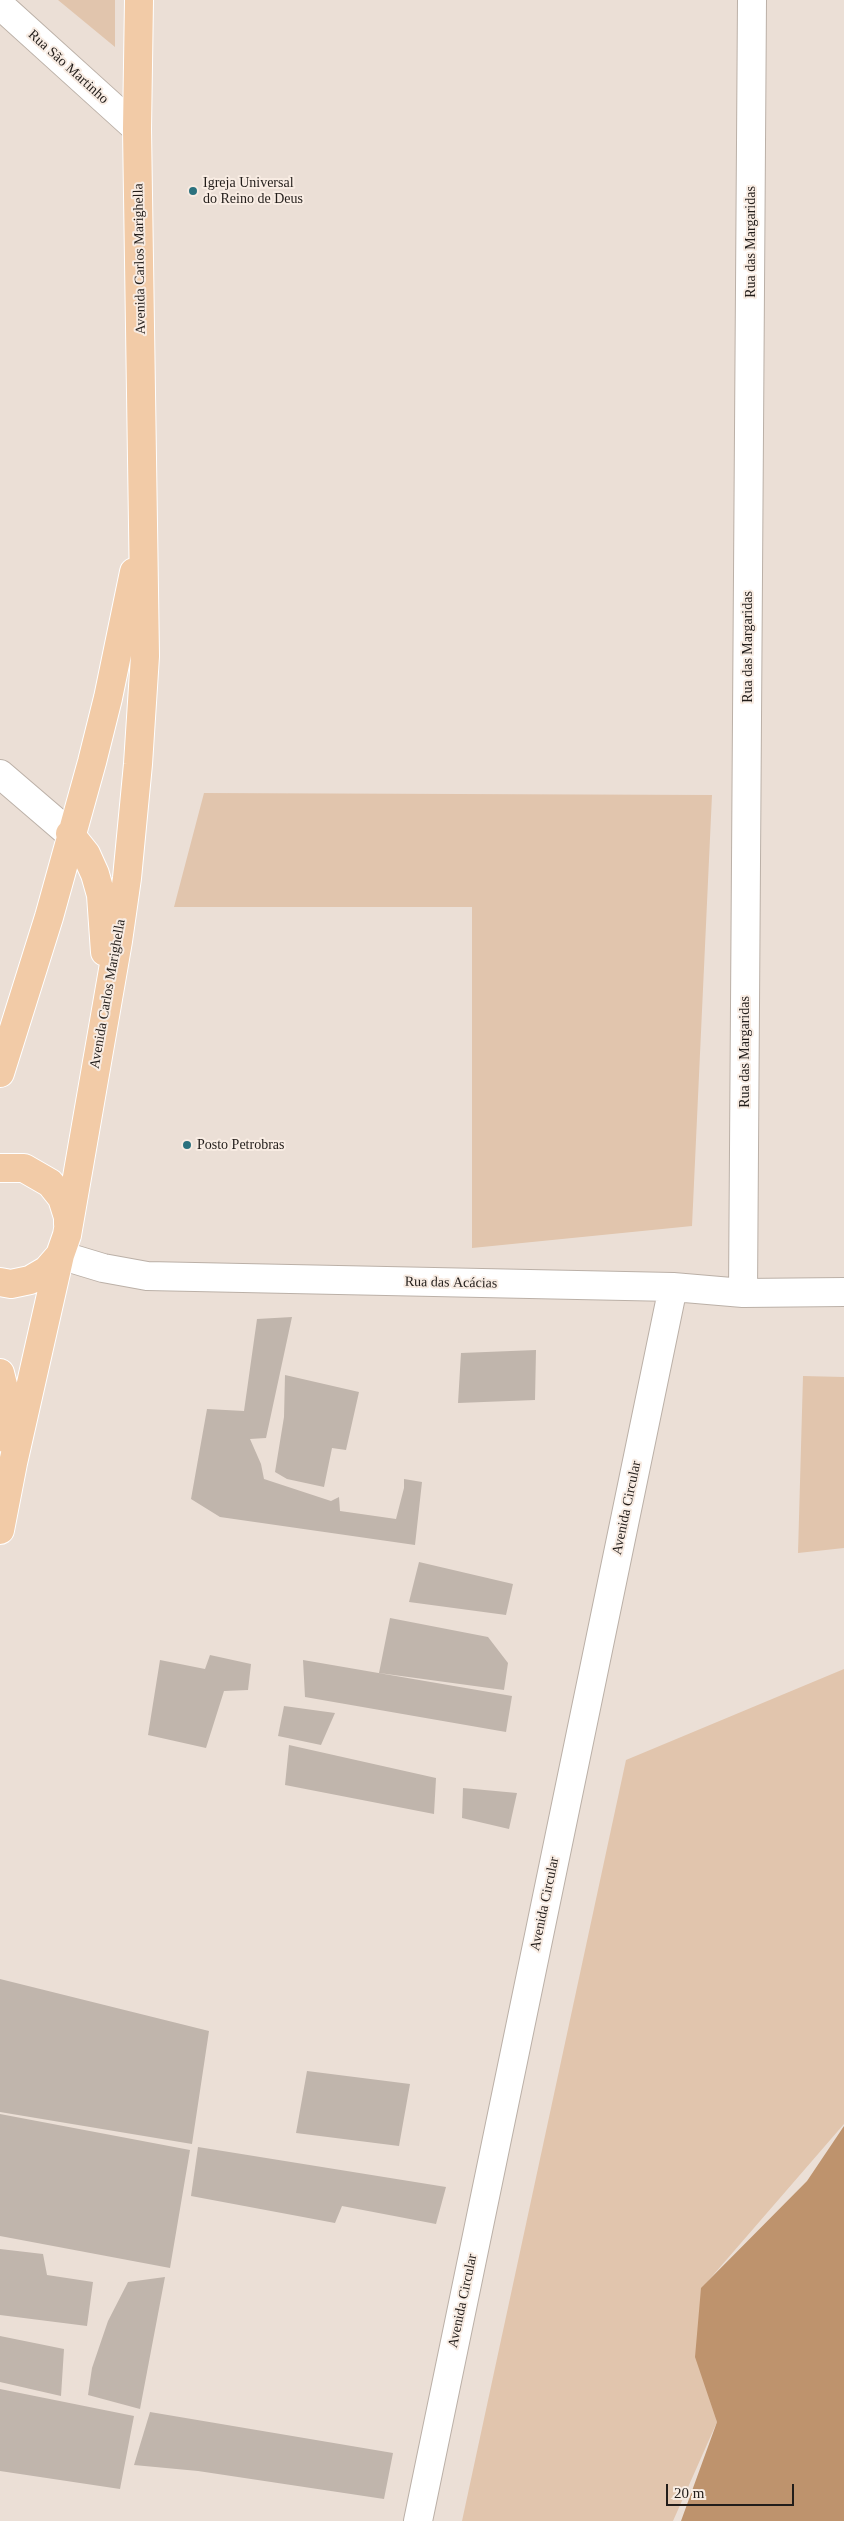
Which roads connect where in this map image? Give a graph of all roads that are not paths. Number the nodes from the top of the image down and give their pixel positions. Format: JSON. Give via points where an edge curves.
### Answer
{"nodes":[{"id":1,"x":139,"y":0,"type":"edge"},
{"id":2,"x":752,"y":0,"type":"edge"},
{"id":3,"x":0,"y":5,"type":"edge"},
{"id":4,"x":137,"y":129,"type":"junction"},
{"id":5,"x":144,"y":519,"type":"junction"},
{"id":6,"x":4,"y":786,"type":"edge"},
{"id":7,"x":70,"y":834,"type":"junction"},
{"id":8,"x":107,"y":1001,"type":"junction"},
{"id":9,"x":0,"y":1073,"type":"edge"},
{"id":10,"x":0,"y":1168,"type":"edge"},
{"id":11,"x":64,"y":1245,"type":"junction"},
{"id":12,"x":0,"y":1282,"type":"edge"},
{"id":13,"x":673,"y":1287,"type":"junction"},
{"id":14,"x":844,"y":1292,"type":"edge"},
{"id":15,"x":744,"y":1293,"type":"junction"},
{"id":16,"x":0,"y":1373,"type":"edge"},
{"id":17,"x":13,"y":1462,"type":"junction"},
{"id":18,"x":0,"y":1530,"type":"edge"},
{"id":19,"x":418,"y":2521,"type":"edge"}],
"edges":[{"from":1,"to":4,"type":"main road","name":"Avenida Carlos Marighella"},
{"from":2,"to":15,"type":"street","name":"Rua das Margaridas"},
{"from":3,"to":4,"type":"street","name":"Rua São Martinho"},
{"from":4,"to":5,"type":"main road","name":"Avenida Carlos Marighella"},
{"from":5,"to":7,"type":"main road","name":"Avenida Carlos Marighella","via":[[108,698]]},
{"from":5,"to":8,"type":"main road","name":"Avenida Carlos Marighella","via":[[145,656],[138,764],[127,878]]},
{"from":6,"to":7,"type":"street"},
{"from":7,"to":8,"type":"main road","via":[[86,854],[100,895]]},
{"from":7,"to":9,"type":"main road","name":"Avenida Carlos Marighella","via":[[49,917]]},
{"from":8,"to":11,"type":"main road","name":"Avenida Carlos Marighella"},
{"from":10,"to":11,"type":"main road","via":[[24,1168],[50,1182],[62,1198],[68,1217]]},
{"from":11,"to":12,"type":"main road","via":[[47,1270],[30,1280],[11,1284]]},
{"from":11,"to":13,"type":"street","name":"Rua das Acácias","via":[[103,1268],[147,1276]]},
{"from":11,"to":17,"type":"main road","name":"Avenida Carlos Marighella"},
{"from":13,"to":15,"type":"street","name":"Rua das Acácias"},
{"from":13,"to":19,"type":"street","name":"Avenida Circular"},
{"from":14,"to":15,"type":"street","name":"Rua das Acácias"},
{"from":16,"to":17,"type":"main road","name":"Avenida Carlos Marighella"},
{"from":17,"to":18,"type":"main road","name":"Avenida Carlos Marighella"}]}
